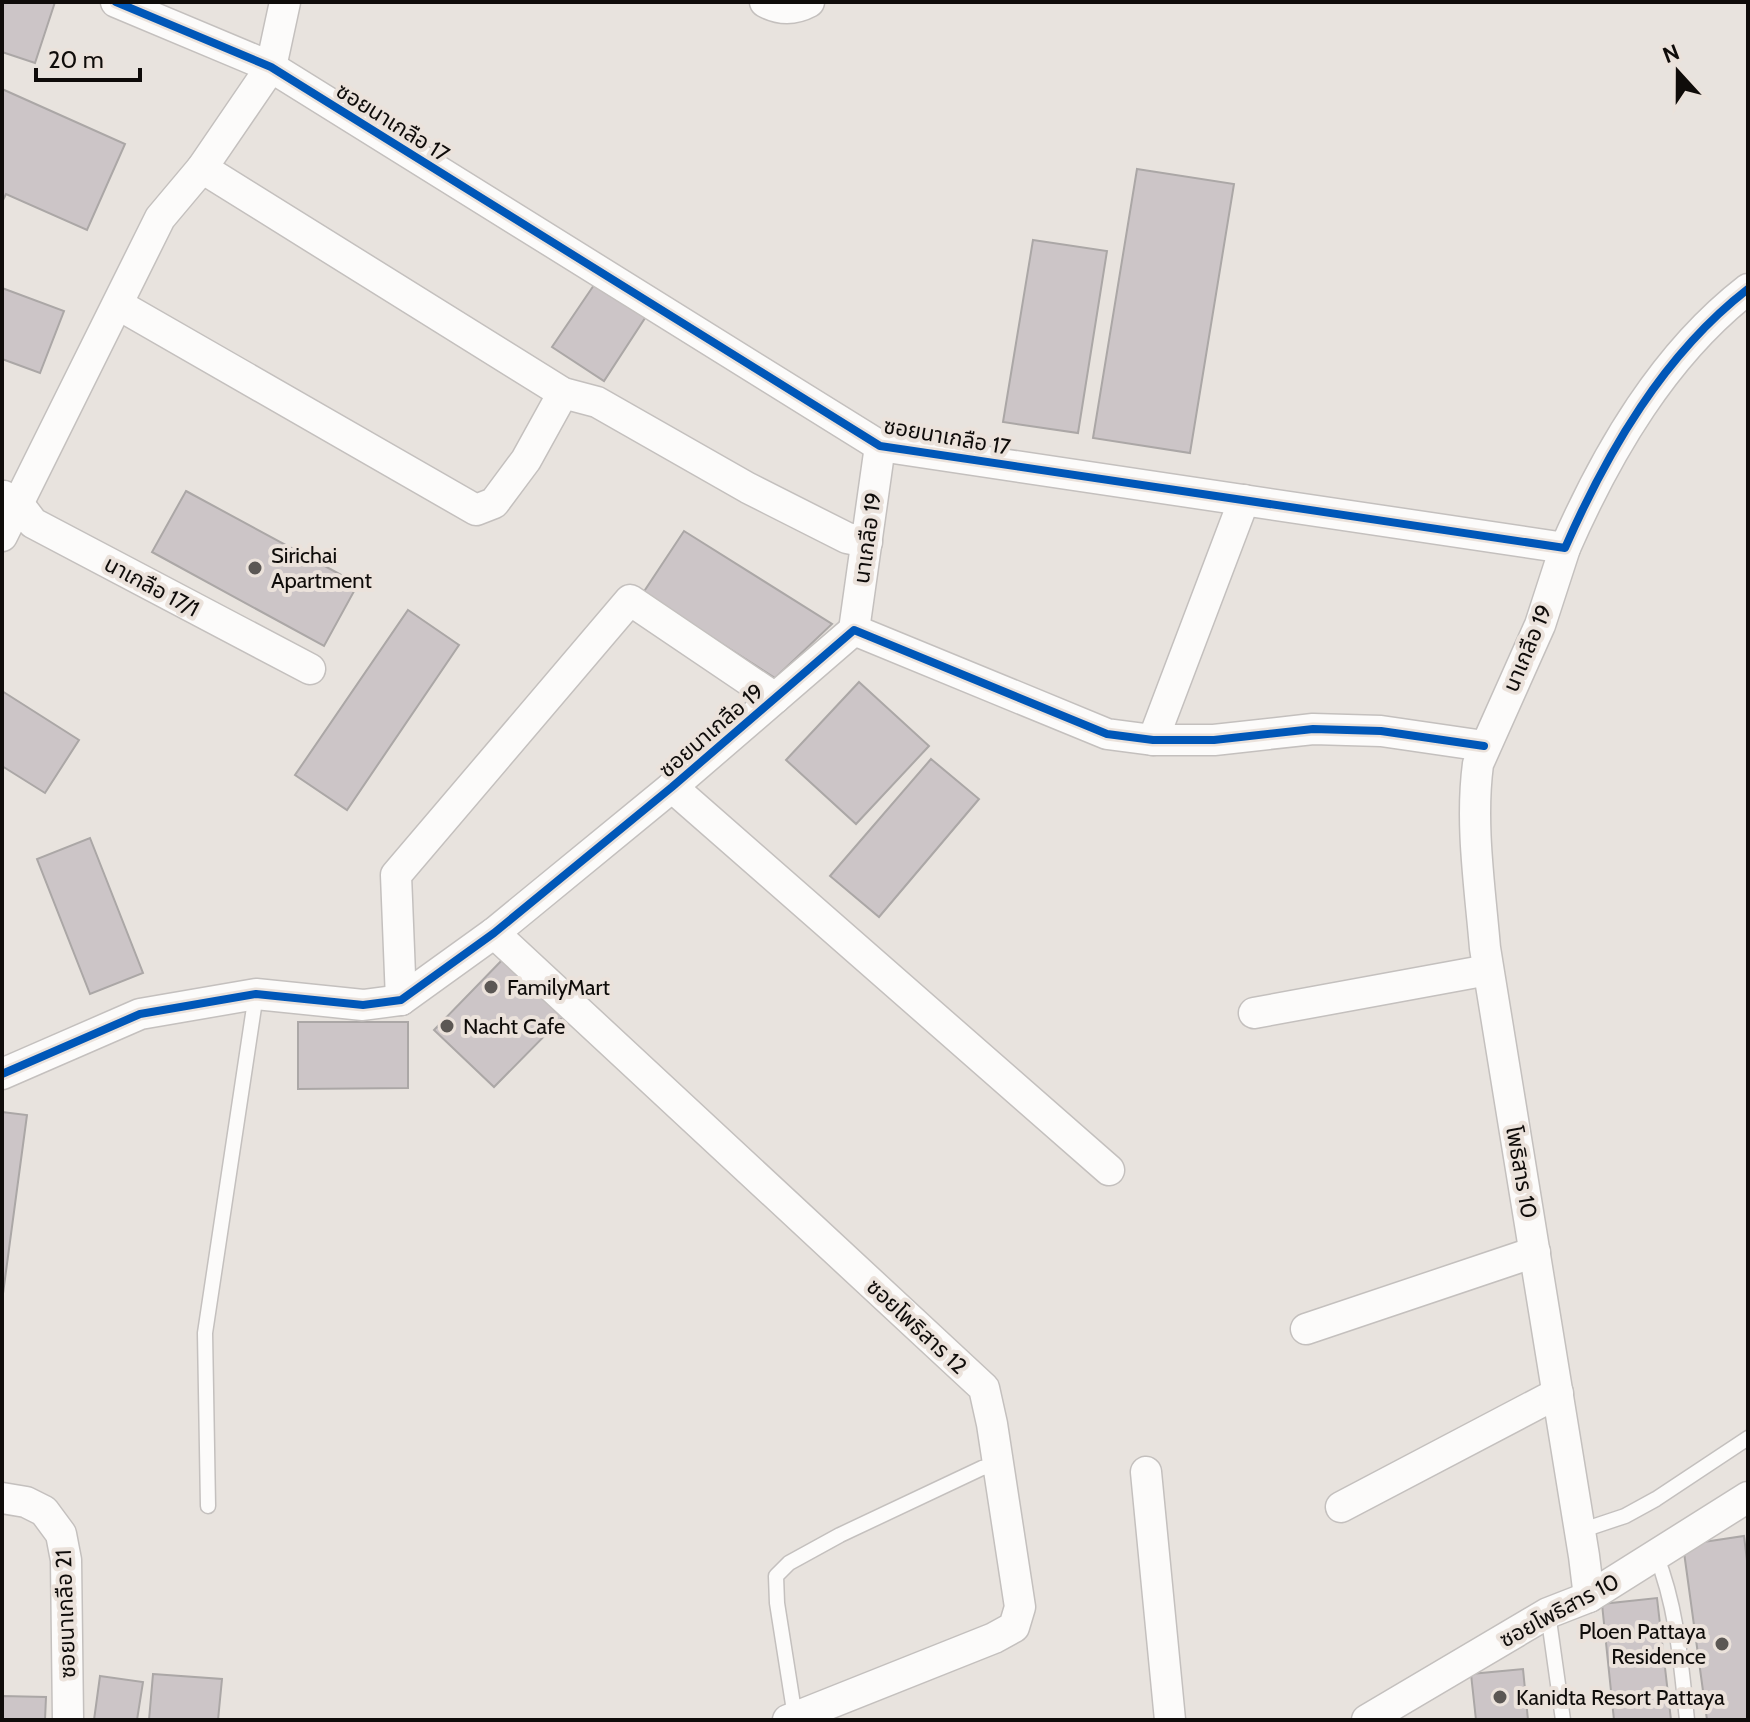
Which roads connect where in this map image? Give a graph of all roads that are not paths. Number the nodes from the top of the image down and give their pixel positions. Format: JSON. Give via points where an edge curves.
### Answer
{"nodes":[{"id":1,"x":116,"y":2,"type":"edge"},
{"id":2,"x":285,"y":2,"type":"edge"},
{"id":3,"x":765,"y":2,"type":"edge"},
{"id":4,"x":809,"y":2,"type":"edge"},
{"id":5,"x":271,"y":67,"type":"junction"},
{"id":6,"x":202,"y":168,"type":"junction"},
{"id":7,"x":1748,"y":289,"type":"edge"},
{"id":8,"x":119,"y":305,"type":"junction"},
{"id":9,"x":563,"y":393,"type":"junction"},
{"id":10,"x":880,"y":446,"type":"junction"},
{"id":11,"x":9,"y":499,"type":"edge"},
{"id":12,"x":1244,"y":500,"type":"junction"},
{"id":13,"x":2,"y":536,"type":"edge"},
{"id":14,"x":867,"y":542,"type":"junction"},
{"id":15,"x":1565,"y":548,"type":"junction"},
{"id":16,"x":854,"y":630,"type":"junction"},
{"id":17,"x":310,"y":669,"type":"dead end"},
{"id":18,"x":775,"y":698,"type":"junction"},
{"id":19,"x":1153,"y":740,"type":"junction"},
{"id":20,"x":1484,"y":746,"type":"junction"},
{"id":21,"x":672,"y":787,"type":"junction"},
{"id":22,"x":494,"y":933,"type":"junction"},
{"id":23,"x":1488,"y":970,"type":"junction"},
{"id":24,"x":256,"y":994,"type":"junction"},
{"id":25,"x":401,"y":1000,"type":"junction"},
{"id":26,"x":1254,"y":1013,"type":"dead end"},
{"id":27,"x":2,"y":1074,"type":"edge"},
{"id":28,"x":1109,"y":1170,"type":"dead end"},
{"id":29,"x":1535,"y":1252,"type":"junction"},
{"id":30,"x":1306,"y":1329,"type":"dead end"},
{"id":31,"x":1558,"y":1393,"type":"junction"},
{"id":32,"x":1748,"y":1438,"type":"edge"},
{"id":33,"x":998,"y":1465,"type":"junction"},
{"id":34,"x":1146,"y":1472,"type":"dead end"},
{"id":35,"x":1748,"y":1497,"type":"edge"},
{"id":36,"x":2,"y":1498,"type":"edge"},
{"id":37,"x":208,"y":1506,"type":"dead end"},
{"id":38,"x":1341,"y":1507,"type":"dead end"},
{"id":39,"x":1580,"y":1531,"type":"junction"},
{"id":40,"x":1656,"y":1555,"type":"junction"},
{"id":41,"x":1589,"y":1597,"type":"junction"},
{"id":42,"x":1548,"y":1613,"type":"junction"},
{"id":43,"x":792,"y":1719,"type":"edge"},
{"id":44,"x":68,"y":1720,"type":"edge"},
{"id":45,"x":1170,"y":1720,"type":"edge"},
{"id":46,"x":1367,"y":1720,"type":"edge"},
{"id":47,"x":1563,"y":1720,"type":"edge"},
{"id":48,"x":1687,"y":1720,"type":"edge"}],
"edges":[{"from":1,"to":5,"type":"street","name":"ซอยนาเกลือ 17"},
{"from":2,"to":5,"type":"street"},
{"from":3,"to":4,"type":"street","via":[[784,8]]},
{"from":5,"to":6,"type":"street"},
{"from":5,"to":10,"type":"street","name":"ซอยนาเกลือ 17"},
{"from":6,"to":8,"type":"street","via":[[160,218]]},
{"from":6,"to":9,"type":"street"},
{"from":7,"to":15,"type":"street","via":[[1670,365],[1589,491]]},
{"from":8,"to":9,"type":"street","via":[[476,510],[494,503],[526,460]]},
{"from":8,"to":11,"type":"street"},
{"from":9,"to":14,"type":"street","via":[[597,402],[748,488],[847,538]]},
{"from":10,"to":12,"type":"street","name":"ซอยนาเกลือ 17"},
{"from":10,"to":14,"type":"street","name":"นาเกลือ 19"},
{"from":11,"to":13,"type":"street"},
{"from":11,"to":17,"type":"street","name":"นาเกลือ 17/1","via":[[33,523]]},
{"from":12,"to":15,"type":"street","name":"ซอยนาเกลือ 17"},
{"from":12,"to":19,"type":"street"},
{"from":14,"to":16,"type":"street","name":"นาเกลือ 19"},
{"from":15,"to":20,"type":"street","name":"นาเกลือ 19","via":[[1540,625]]},
{"from":16,"to":18,"type":"street","name":"ซอยนาเกลือ 19"},
{"from":16,"to":19,"type":"street","via":[[1107,734]]},
{"from":18,"to":21,"type":"street","name":"ซอยนาเกลือ 19"},
{"from":18,"to":25,"type":"street","via":[[630,600],[396,875]]},
{"from":19,"to":20,"type":"street","via":[[1214,740],[1313,729],[1381,731]]},
{"from":20,"to":23,"type":"street","name":"โพธิสาร 10","via":[[1475,784]]},
{"from":21,"to":22,"type":"street","name":"ซอยนาเกลือ 19"},
{"from":21,"to":28,"type":"street"},
{"from":22,"to":25,"type":"street","name":"ซอยนาเกลือ 19"},
{"from":22,"to":33,"type":"street","name":"ซอยโพธิสาร 12","via":[[984,1388]]},
{"from":23,"to":26,"type":"street"},
{"from":23,"to":29,"type":"street","name":"โพธิสาร 10"},
{"from":24,"to":25,"type":"street","name":"ซอยนาเกลือ 19","via":[[363,1005]]},
{"from":24,"to":27,"type":"street","name":"ซอยนาเกลือ 19","via":[[140,1014]]},
{"from":24,"to":37,"type":"lane","via":[[205,1333]]},
{"from":29,"to":30,"type":"street"},
{"from":29,"to":31,"type":"street","name":"โพธิสาร 10"},
{"from":31,"to":38,"type":"street"},
{"from":31,"to":39,"type":"street","name":"โพธิสาร 10"},
{"from":32,"to":39,"type":"lane","via":[[1656,1499]]},
{"from":33,"to":43,"type":"lane","via":[[840,1535],[776,1576]]},
{"from":33,"to":43,"type":"street","name":"ซอยโพธิสาร 12","via":[[1020,1607],[1014,1627]]},
{"from":34,"to":45,"type":"street"},
{"from":35,"to":40,"type":"street","name":"ซอยโพธิสาร 10"},
{"from":36,"to":44,"type":"street","name":"ซอยนาเกลือ 21","via":[[44,1511],[61,1534],[66,1560]]},
{"from":39,"to":41,"type":"street","name":"โพธิสาร 10"},
{"from":40,"to":41,"type":"street","name":"ซอยโพธิสาร 10"},
{"from":40,"to":48,"type":"lane","via":[[1679,1644]]},
{"from":41,"to":42,"type":"street","name":"ซอยโพธิสาร 10"},
{"from":42,"to":46,"type":"street","name":"ซอยโพธิสาร 10"},
{"from":42,"to":47,"type":"lane"}]}
